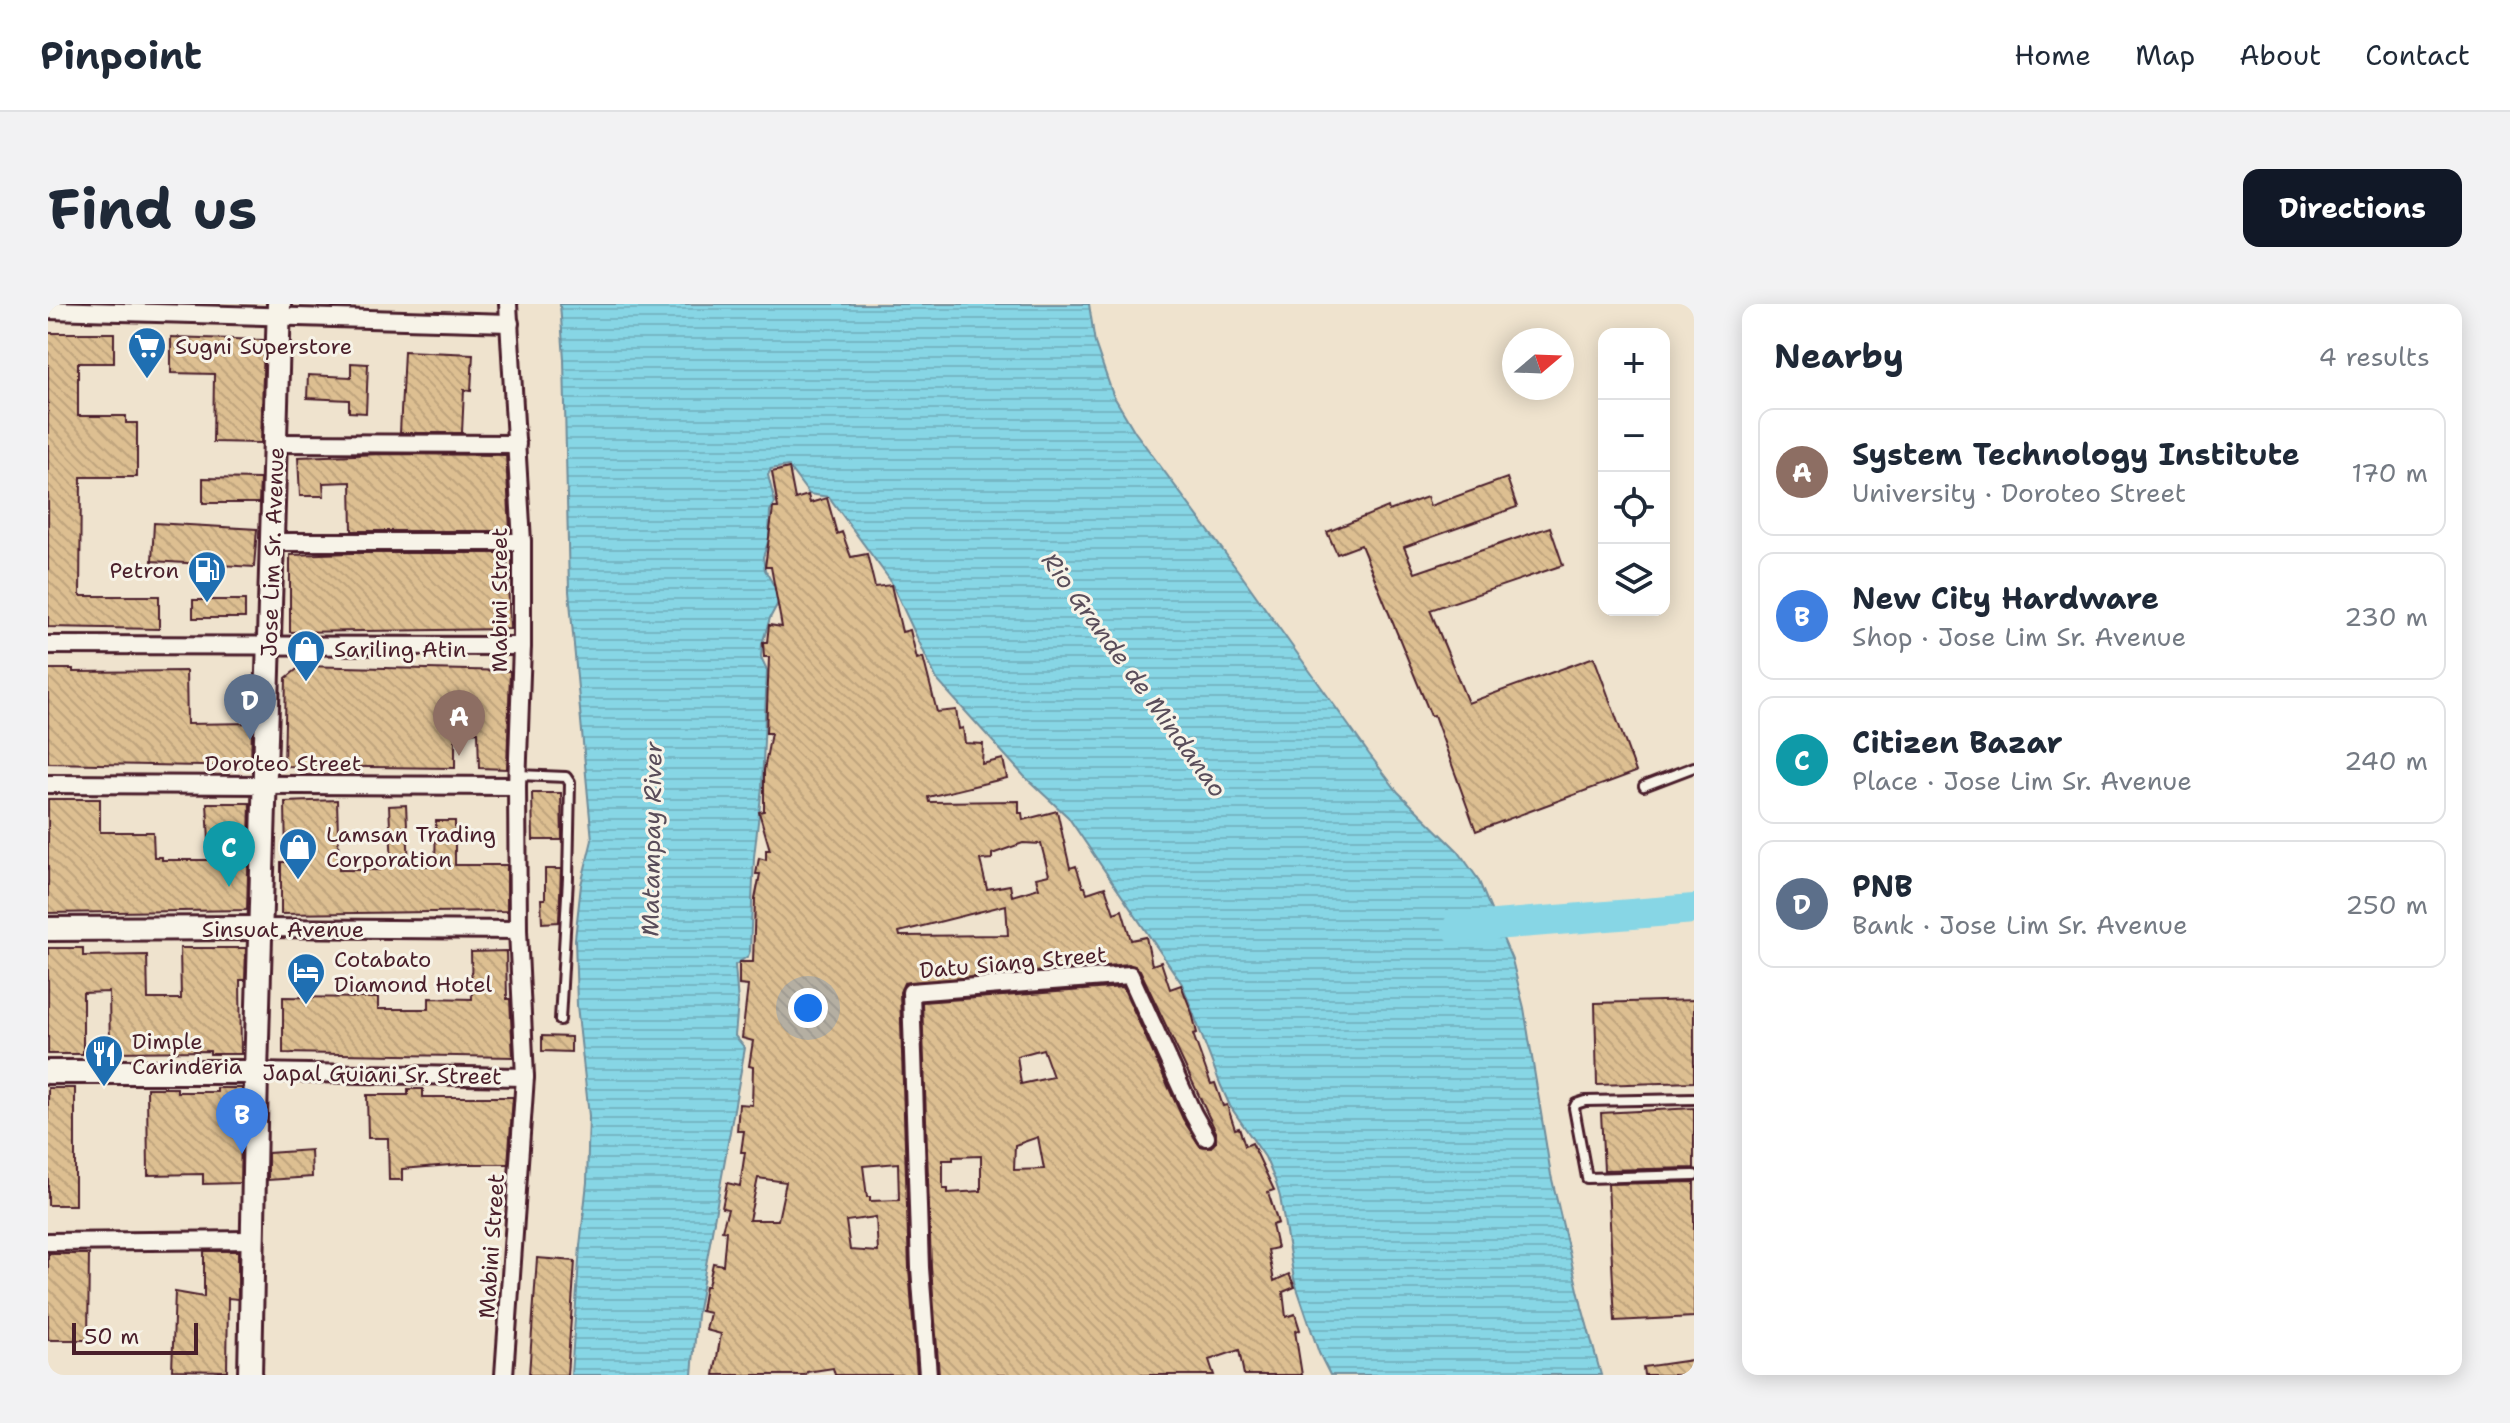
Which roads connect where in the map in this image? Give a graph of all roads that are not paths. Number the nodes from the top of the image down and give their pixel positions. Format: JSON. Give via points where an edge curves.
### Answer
{"nodes":[{"id":1,"x":508,"y":304,"type":"edge"},
{"id":2,"x":48,"y":310,"type":"edge"},
{"id":3,"x":279,"y":310,"type":"edge"},
{"id":4,"x":510,"y":323,"type":"junction"},
{"id":5,"x":275,"y":443,"type":"junction"},
{"id":6,"x":517,"y":444,"type":"junction"},
{"id":7,"x":272,"y":542,"type":"junction"},
{"id":8,"x":522,"y":542,"type":"junction"},
{"id":9,"x":48,"y":645,"type":"edge"},
{"id":10,"x":269,"y":646,"type":"junction"},
{"id":11,"x":522,"y":646,"type":"junction"},
{"id":12,"x":1694,"y":767,"type":"edge"},
{"id":13,"x":518,"y":780,"type":"junction"},
{"id":14,"x":48,"y":784,"type":"edge"},
{"id":15,"x":265,"y":784,"type":"junction"},
{"id":16,"x":1644,"y":786,"type":"dead end"},
{"id":17,"x":260,"y":928,"type":"junction"},
{"id":18,"x":48,"y":929,"type":"edge"},
{"id":19,"x":518,"y":930,"type":"junction"},
{"id":20,"x":560,"y":1020,"type":"dead end"},
{"id":21,"x":48,"y":1072,"type":"edge"},
{"id":22,"x":256,"y":1072,"type":"junction"},
{"id":23,"x":525,"y":1077,"type":"junction"},
{"id":24,"x":1694,"y":1099,"type":"edge"},
{"id":25,"x":1206,"y":1137,"type":"dead end"},
{"id":26,"x":1694,"y":1175,"type":"edge"},
{"id":27,"x":252,"y":1240,"type":"junction"},
{"id":28,"x":48,"y":1242,"type":"edge"},
{"id":29,"x":250,"y":1375,"type":"edge"},
{"id":30,"x":504,"y":1375,"type":"edge"},
{"id":31,"x":928,"y":1375,"type":"edge"}],
"edges":[{"from":1,"to":4,"type":"street","name":"Mabini Street"},
{"from":2,"to":3,"type":"street"},
{"from":3,"to":4,"type":"street"},
{"from":3,"to":5,"type":"main road","name":"Jose Lim Sr. Avenue"},
{"from":4,"to":6,"type":"street","name":"Mabini Street"},
{"from":5,"to":6,"type":"street"},
{"from":5,"to":7,"type":"main road","name":"Jose Lim Sr. Avenue"},
{"from":6,"to":8,"type":"street","name":"Mabini Street"},
{"from":7,"to":8,"type":"street"},
{"from":7,"to":10,"type":"main road","name":"Jose Lim Sr. Avenue"},
{"from":8,"to":11,"type":"street","name":"Mabini Street"},
{"from":9,"to":10,"type":"street"},
{"from":10,"to":11,"type":"street"},
{"from":10,"to":15,"type":"main road","name":"Jose Lim Sr. Avenue"},
{"from":11,"to":13,"type":"street","name":"Mabini Street"},
{"from":12,"to":16,"type":"lane"},
{"from":13,"to":15,"type":"street","name":"Doroteo Street"},
{"from":13,"to":19,"type":"street","name":"Mabini Street"},
{"from":13,"to":20,"type":"lane","via":[[566,777],[570,783]]},
{"from":14,"to":15,"type":"street","name":"Doroteo Street"},
{"from":15,"to":17,"type":"main road","name":"Jose Lim Sr. Avenue"},
{"from":17,"to":18,"type":"main road","name":"Sinsuat Avenue"},
{"from":17,"to":19,"type":"street","name":"Sinsuat Avenue"},
{"from":17,"to":22,"type":"main road","name":"Jose Lim Sr. Avenue"},
{"from":19,"to":23,"type":"street","name":"Mabini Street"},
{"from":21,"to":22,"type":"main road","name":"Japal Guiani Sr. Street"},
{"from":22,"to":23,"type":"street","name":"Japal Guiani Sr. Street"},
{"from":22,"to":27,"type":"main road","name":"Jose Lim Sr. Avenue"},
{"from":23,"to":30,"type":"street","name":"Mabini Street"},
{"from":24,"to":26,"type":"lane","via":[[1585,1101],[1574,1108],[1587,1178]]},
{"from":25,"to":31,"type":"street","name":"Datu Siang Street","via":[[1130,975],[911,992]]},
{"from":27,"to":28,"type":"street"},
{"from":27,"to":29,"type":"main road","name":"Jose Lim Sr. Avenue"}]}
